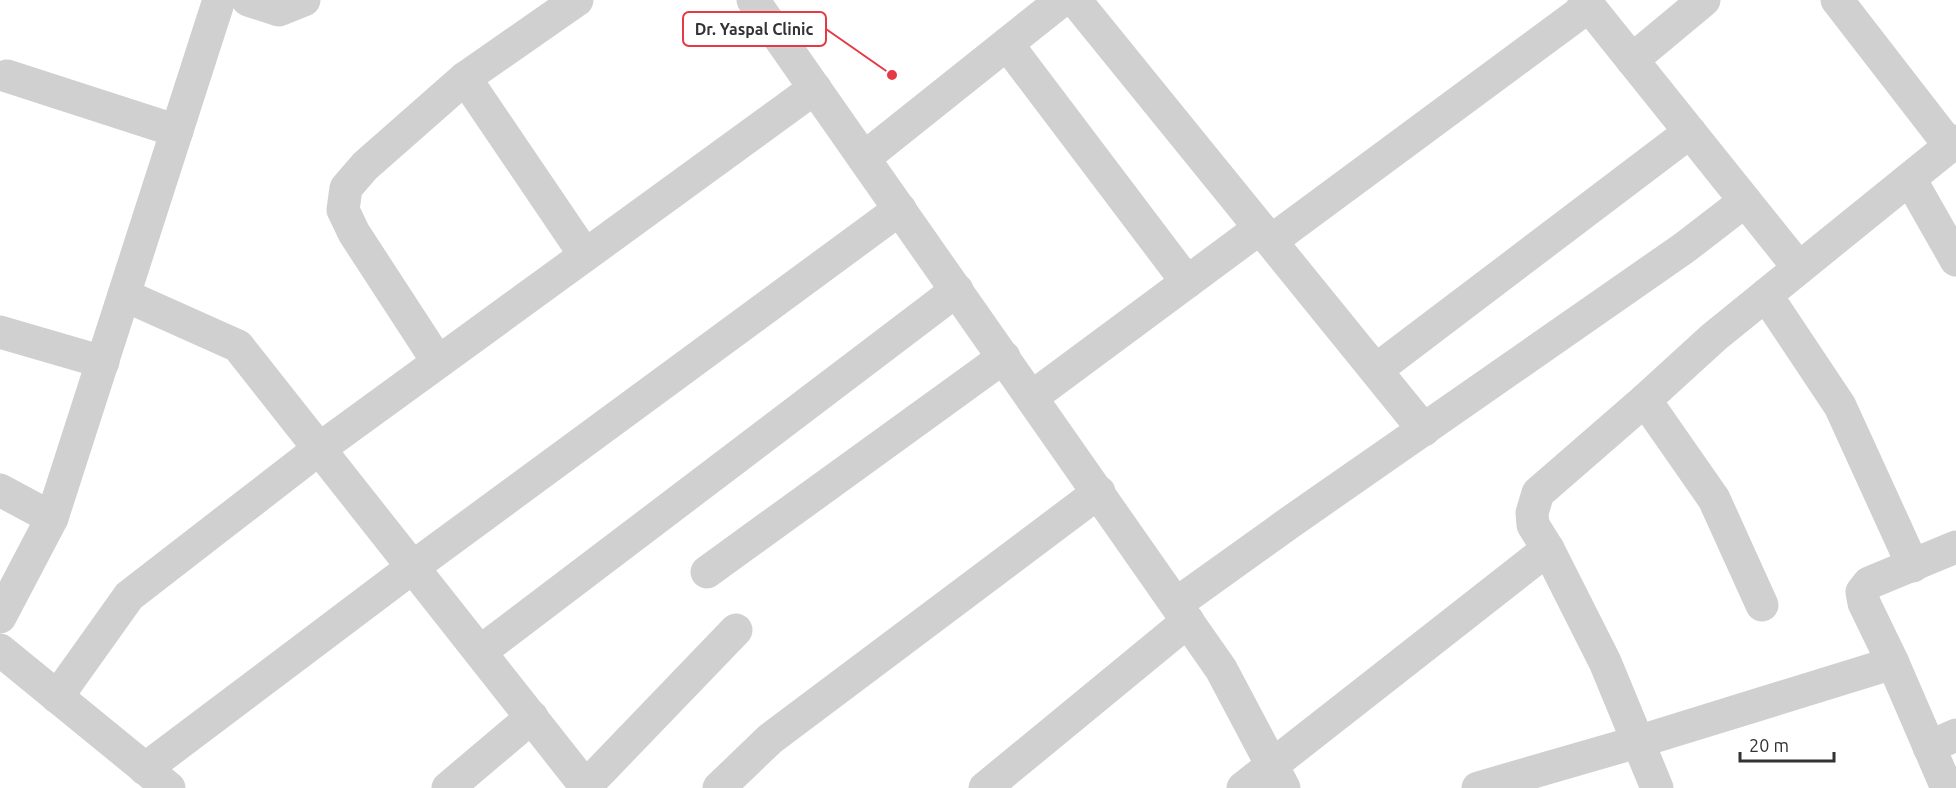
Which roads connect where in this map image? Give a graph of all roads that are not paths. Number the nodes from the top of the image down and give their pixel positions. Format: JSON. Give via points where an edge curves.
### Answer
{"nodes":[{"id":1,"x":219,"y":0,"type":"edge"},
{"id":2,"x":248,"y":0,"type":"edge"},
{"id":3,"x":304,"y":0,"type":"edge"},
{"id":4,"x":577,"y":0,"type":"edge"},
{"id":5,"x":1062,"y":0,"type":"edge"},
{"id":6,"x":1075,"y":0,"type":"edge"},
{"id":7,"x":1704,"y":0,"type":"edge"},
{"id":8,"x":1837,"y":0,"type":"edge"},
{"id":9,"x":1586,"y":3,"type":"edge"},
{"id":10,"x":769,"y":6,"type":"edge"},
{"id":11,"x":1007,"y":44,"type":"junction"},
{"id":12,"x":1632,"y":60,"type":"junction"},
{"id":13,"x":7,"y":76,"type":"dead end"},
{"id":14,"x":465,"y":78,"type":"junction"},
{"id":15,"x":815,"y":88,"type":"junction"},
{"id":16,"x":177,"y":131,"type":"junction"},
{"id":17,"x":1690,"y":132,"type":"junction"},
{"id":18,"x":1953,"y":143,"type":"edge"},
{"id":19,"x":864,"y":158,"type":"junction"},
{"id":20,"x":1910,"y":179,"type":"junction"},
{"id":21,"x":1746,"y":201,"type":"junction"},
{"id":22,"x":900,"y":209,"type":"junction"},
{"id":23,"x":1265,"y":234,"type":"junction"},
{"id":24,"x":585,"y":255,"type":"junction"},
{"id":25,"x":1956,"y":260,"type":"edge"},
{"id":26,"x":1799,"y":267,"type":"junction"},
{"id":27,"x":1187,"y":282,"type":"junction"},
{"id":28,"x":957,"y":290,"type":"junction"},
{"id":29,"x":124,"y":295,"type":"junction"},
{"id":30,"x":1766,"y":295,"type":"junction"},
{"id":31,"x":0,"y":332,"type":"edge"},
{"id":32,"x":1004,"y":357,"type":"junction"},
{"id":33,"x":103,"y":362,"type":"junction"},
{"id":34,"x":438,"y":362,"type":"junction"},
{"id":35,"x":1376,"y":370,"type":"junction"},
{"id":36,"x":1032,"y":397,"type":"junction"},
{"id":37,"x":1645,"y":400,"type":"junction"},
{"id":38,"x":1424,"y":430,"type":"junction"},
{"id":39,"x":319,"y":448,"type":"junction"},
{"id":40,"x":0,"y":490,"type":"edge"},
{"id":41,"x":1099,"y":492,"type":"junction"},
{"id":42,"x":52,"y":518,"type":"junction"},
{"id":43,"x":1956,"y":547,"type":"edge"},
{"id":44,"x":1548,"y":549,"type":"junction"},
{"id":45,"x":1912,"y":566,"type":"junction"},
{"id":46,"x":413,"y":567,"type":"junction"},
{"id":47,"x":707,"y":572,"type":"dead end"},
{"id":48,"x":1762,"y":605,"type":"dead end"},
{"id":49,"x":1182,"y":612,"type":"junction"},
{"id":50,"x":0,"y":617,"type":"edge"},
{"id":51,"x":736,"y":630,"type":"dead end"},
{"id":52,"x":0,"y":650,"type":"edge"},
{"id":53,"x":480,"y":652,"type":"junction"},
{"id":54,"x":1893,"y":663,"type":"junction"},
{"id":55,"x":57,"y":697,"type":"junction"},
{"id":56,"x":532,"y":717,"type":"junction"},
{"id":57,"x":1942,"y":741,"type":"edge"},
{"id":58,"x":1638,"y":742,"type":"junction"},
{"id":59,"x":1278,"y":777,"type":"edge"},
{"id":60,"x":157,"y":778,"type":"edge"},
{"id":61,"x":586,"y":787,"type":"edge"},
{"id":62,"x":448,"y":788,"type":"edge"},
{"id":63,"x":719,"y":788,"type":"edge"},
{"id":64,"x":985,"y":788,"type":"edge"},
{"id":65,"x":1244,"y":788,"type":"edge"},
{"id":66,"x":1478,"y":788,"type":"edge"},
{"id":67,"x":1657,"y":788,"type":"edge"},
{"id":68,"x":1947,"y":788,"type":"edge"}],
"edges":[{"from":1,"to":16,"type":"street"},
{"from":2,"to":3,"type":"street","via":[[279,10]]},
{"from":4,"to":14,"type":"street"},
{"from":5,"to":11,"type":"street"},
{"from":6,"to":23,"type":"street"},
{"from":7,"to":12,"type":"street"},
{"from":8,"to":18,"type":"street"},
{"from":9,"to":12,"type":"street"},
{"from":9,"to":23,"type":"street"},
{"from":10,"to":15,"type":"street"},
{"from":11,"to":19,"type":"street"},
{"from":11,"to":27,"type":"street"},
{"from":12,"to":17,"type":"street"},
{"from":13,"to":16,"type":"street"},
{"from":14,"to":24,"type":"street"},
{"from":14,"to":34,"type":"street","via":[[365,166],[346,188],[343,210]]},
{"from":15,"to":19,"type":"street"},
{"from":15,"to":24,"type":"street"},
{"from":16,"to":29,"type":"street"},
{"from":17,"to":21,"type":"street"},
{"from":17,"to":35,"type":"street"},
{"from":18,"to":20,"type":"street"},
{"from":19,"to":22,"type":"street"},
{"from":20,"to":25,"type":"street"},
{"from":20,"to":26,"type":"street"},
{"from":21,"to":26,"type":"street"},
{"from":21,"to":38,"type":"street"},
{"from":22,"to":28,"type":"street"},
{"from":22,"to":46,"type":"street"},
{"from":23,"to":27,"type":"street"},
{"from":23,"to":35,"type":"street"},
{"from":24,"to":34,"type":"street"},
{"from":26,"to":30,"type":"street"},
{"from":27,"to":36,"type":"street"},
{"from":28,"to":32,"type":"street"},
{"from":28,"to":53,"type":"street"},
{"from":29,"to":33,"type":"street"},
{"from":29,"to":39,"type":"street","via":[[238,346]]},
{"from":30,"to":37,"type":"street"},
{"from":30,"to":45,"type":"street","via":[[1840,406]]},
{"from":31,"to":33,"type":"street"},
{"from":32,"to":36,"type":"street"},
{"from":32,"to":47,"type":"street"},
{"from":33,"to":42,"type":"street"},
{"from":34,"to":39,"type":"street"},
{"from":35,"to":38,"type":"street"},
{"from":36,"to":41,"type":"street"},
{"from":37,"to":44,"type":"street","via":[[1538,493],[1533,525]]},
{"from":37,"to":48,"type":"street","via":[[1714,499]]},
{"from":38,"to":49,"type":"street","via":[[1279,530]]},
{"from":39,"to":46,"type":"street"},
{"from":39,"to":55,"type":"street","via":[[129,596]]},
{"from":40,"to":42,"type":"street"},
{"from":41,"to":49,"type":"street"},
{"from":41,"to":63,"type":"street","via":[[770,739]]},
{"from":42,"to":50,"type":"street"},
{"from":43,"to":45,"type":"street"},
{"from":44,"to":58,"type":"street","via":[[1605,662]]},
{"from":44,"to":59,"type":"street"},
{"from":45,"to":54,"type":"street","via":[[1869,583],[1862,592]]},
{"from":46,"to":53,"type":"street"},
{"from":46,"to":60,"type":"street"},
{"from":49,"to":59,"type":"street","via":[[1221,669]]},
{"from":49,"to":64,"type":"street"},
{"from":51,"to":61,"type":"street"},
{"from":52,"to":55,"type":"street"},
{"from":53,"to":56,"type":"street"},
{"from":54,"to":57,"type":"street"},
{"from":54,"to":58,"type":"street"},
{"from":55,"to":60,"type":"street"},
{"from":56,"to":61,"type":"street"},
{"from":56,"to":62,"type":"street"},
{"from":57,"to":68,"type":"street"},
{"from":58,"to":66,"type":"street"},
{"from":58,"to":67,"type":"street"},
{"from":59,"to":65,"type":"street"}]}
